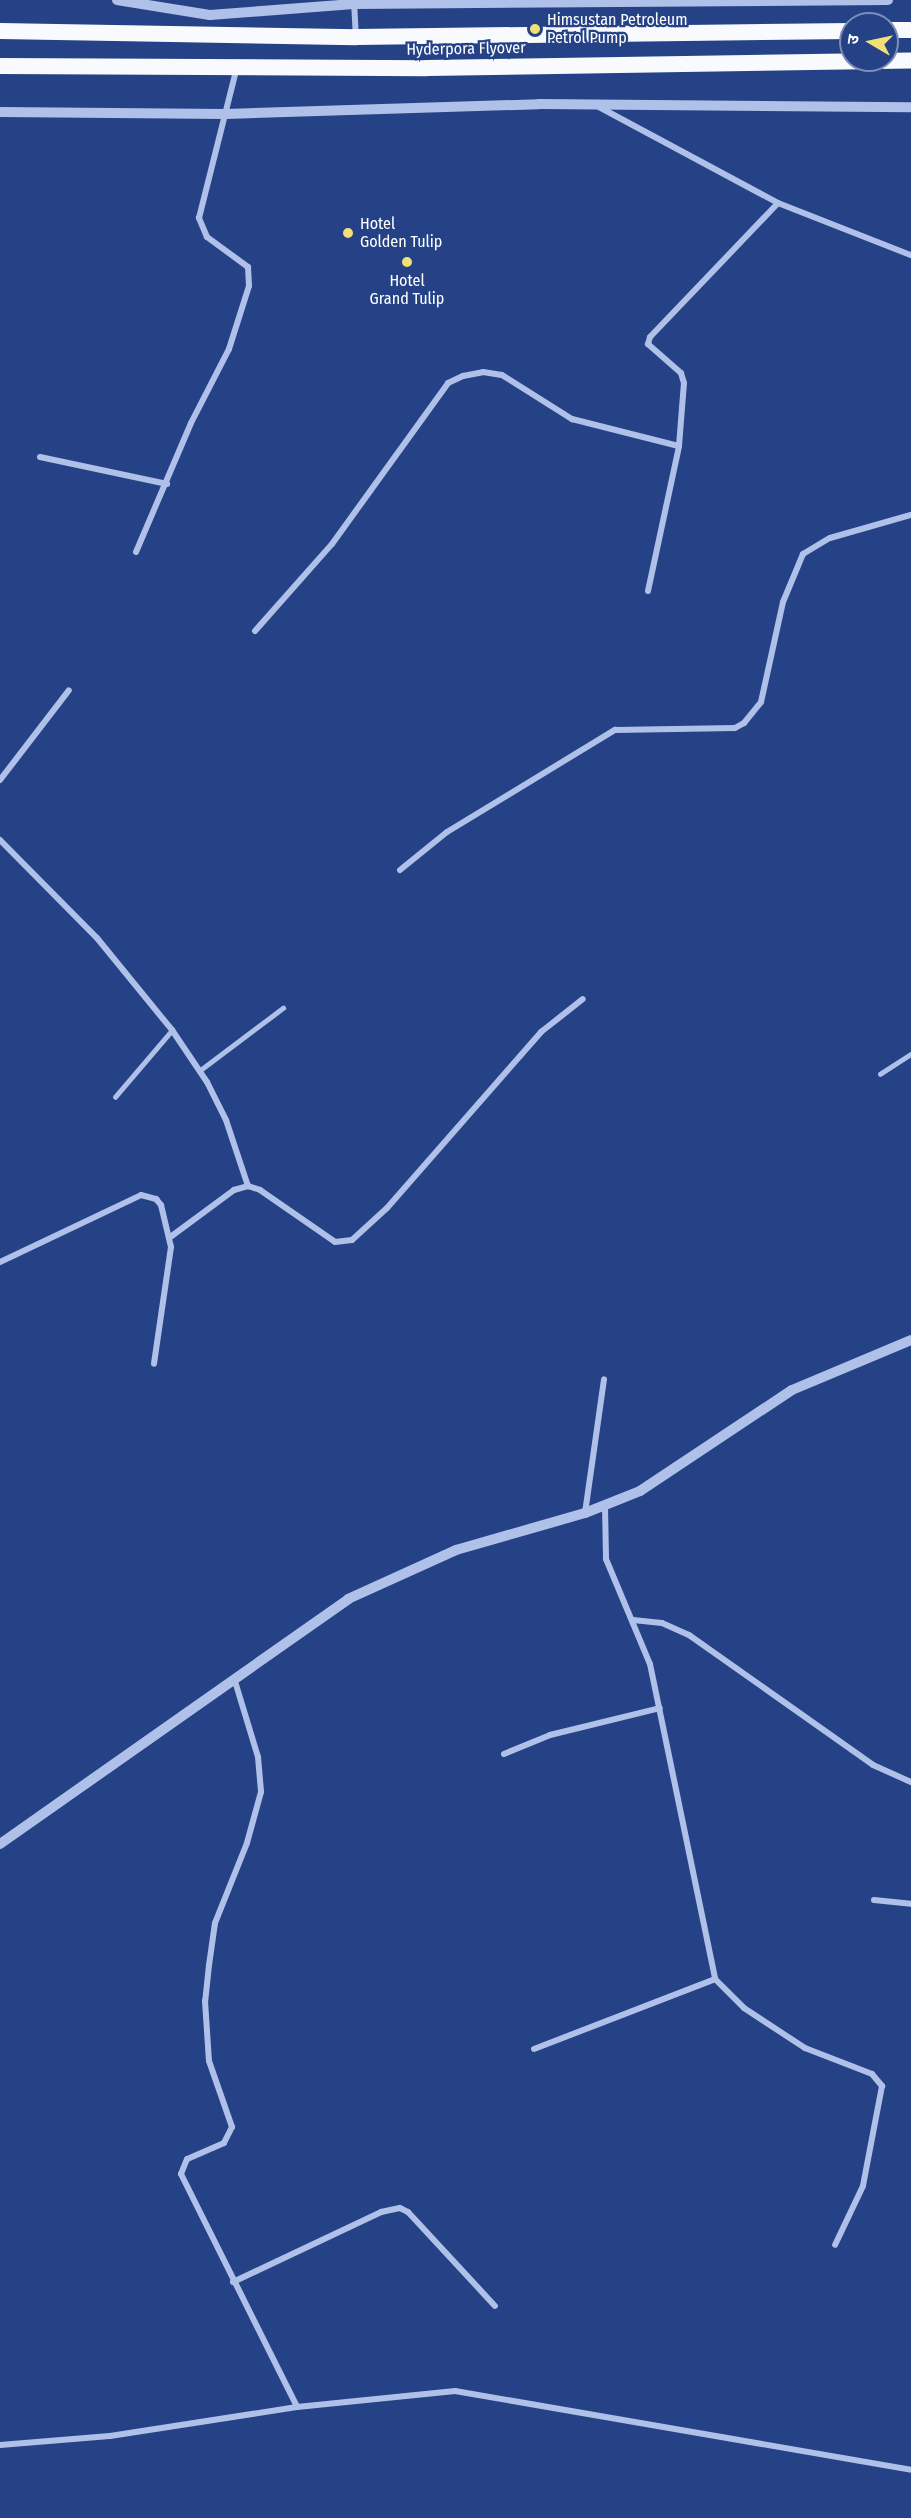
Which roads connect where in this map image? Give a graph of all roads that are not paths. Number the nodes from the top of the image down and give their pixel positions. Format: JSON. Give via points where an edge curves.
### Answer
{"nodes":[{"id":1,"x":117,"y":0,"type":"edge"},
{"id":2,"x":888,"y":0,"type":"edge"},
{"id":3,"x":625,"y":1,"type":"edge"},
{"id":4,"x":354,"y":2,"type":"edge"},
{"id":5,"x":0,"y":31,"type":"edge"},
{"id":6,"x":839,"y":31,"type":"edge"},
{"id":7,"x":356,"y":37,"type":"junction"},
{"id":8,"x":911,"y":60,"type":"edge"},
{"id":9,"x":0,"y":66,"type":"edge"},
{"id":10,"x":237,"y":67,"type":"junction"},
{"id":11,"x":599,"y":107,"type":"junction"},
{"id":12,"x":911,"y":107,"type":"edge"},
{"id":13,"x":0,"y":112,"type":"edge"},
{"id":14,"x":226,"y":114,"type":"junction"},
{"id":15,"x":778,"y":203,"type":"junction"},
{"id":16,"x":911,"y":255,"type":"edge"},
{"id":17,"x":679,"y":446,"type":"junction"},
{"id":18,"x":40,"y":458,"type":"dead end"},
{"id":19,"x":167,"y":484,"type":"junction"},
{"id":20,"x":911,"y":515,"type":"edge"},
{"id":21,"x":136,"y":552,"type":"dead end"},
{"id":22,"x":648,"y":591,"type":"dead end"},
{"id":23,"x":255,"y":631,"type":"dead end"},
{"id":24,"x":69,"y":690,"type":"dead end"},
{"id":25,"x":0,"y":780,"type":"edge"},
{"id":26,"x":0,"y":840,"type":"edge"},
{"id":27,"x":400,"y":870,"type":"dead end"},
{"id":28,"x":583,"y":999,"type":"dead end"},
{"id":29,"x":283,"y":1008,"type":"dead end"},
{"id":30,"x":172,"y":1030,"type":"junction"},
{"id":31,"x":911,"y":1054,"type":"edge"},
{"id":32,"x":200,"y":1071,"type":"junction"},
{"id":33,"x":880,"y":1074,"type":"dead end"},
{"id":34,"x":115,"y":1097,"type":"dead end"},
{"id":35,"x":248,"y":1186,"type":"junction"},
{"id":36,"x":169,"y":1238,"type":"junction"},
{"id":37,"x":0,"y":1262,"type":"edge"},
{"id":38,"x":911,"y":1340,"type":"edge"},
{"id":39,"x":154,"y":1364,"type":"dead end"},
{"id":40,"x":604,"y":1379,"type":"dead end"},
{"id":41,"x":605,"y":1506,"type":"junction"},
{"id":42,"x":585,"y":1513,"type":"junction"},
{"id":43,"x":633,"y":1620,"type":"junction"},
{"id":44,"x":234,"y":1676,"type":"junction"},
{"id":45,"x":660,"y":1708,"type":"junction"},
{"id":46,"x":504,"y":1754,"type":"dead end"},
{"id":47,"x":911,"y":1782,"type":"edge"},
{"id":48,"x":0,"y":1844,"type":"edge"},
{"id":49,"x":874,"y":1900,"type":"dead end"},
{"id":50,"x":911,"y":1904,"type":"edge"},
{"id":51,"x":715,"y":1979,"type":"junction"},
{"id":52,"x":534,"y":2049,"type":"dead end"},
{"id":53,"x":835,"y":2246,"type":"dead end"},
{"id":54,"x":233,"y":2282,"type":"junction"},
{"id":55,"x":495,"y":2306,"type":"dead end"},
{"id":56,"x":297,"y":2408,"type":"junction"},
{"id":57,"x":0,"y":2445,"type":"edge"},
{"id":58,"x":911,"y":2470,"type":"edge"}],
"edges":[{"from":1,"to":4,"type":"street","via":[[210,15]]},
{"from":2,"to":3,"type":"street"},
{"from":3,"to":4,"type":"street"},
{"from":4,"to":7,"type":"street"},
{"from":5,"to":7,"type":"highway","name":"Hyderpora Flyover"},
{"from":6,"to":7,"type":"highway","name":"Hyderpora Flyover"},
{"from":8,"to":10,"type":"highway","name":"Hyderpora Flyover"},
{"from":9,"to":10,"type":"highway","name":"Hyderpora Flyover"},
{"from":10,"to":14,"type":"street"},
{"from":11,"to":12,"type":"street"},
{"from":11,"to":14,"type":"street","via":[[539,104]]},
{"from":11,"to":15,"type":"street"},
{"from":13,"to":14,"type":"street"},
{"from":14,"to":19,"type":"street","via":[[199,218],[207,237],[241,259],[250,276],[228,350],[191,423]]},
{"from":15,"to":16,"type":"street"},
{"from":15,"to":17,"type":"street","via":[[650,337],[648,344],[655,353],[684,378]]},
{"from":17,"to":22,"type":"street"},
{"from":17,"to":23,"type":"street","via":[[572,419],[502,375],[483,372],[463,376],[448,383],[332,544]]},
{"from":18,"to":19,"type":"street"},
{"from":19,"to":21,"type":"street"},
{"from":20,"to":27,"type":"street","via":[[830,538],[803,554],[783,602],[761,702],[744,723],[735,728],[615,730],[447,832]]},
{"from":24,"to":25,"type":"street"},
{"from":26,"to":30,"type":"street","via":[[97,938]]},
{"from":28,"to":35,"type":"street","via":[[541,1032],[387,1208],[352,1240],[335,1242],[260,1190]]},
{"from":29,"to":32,"type":"lane"},
{"from":30,"to":32,"type":"street"},
{"from":30,"to":34,"type":"lane"},
{"from":31,"to":33,"type":"lane"},
{"from":32,"to":35,"type":"street","via":[[226,1120]]},
{"from":35,"to":36,"type":"street","via":[[234,1190]]},
{"from":36,"to":37,"type":"street","via":[[161,1205],[156,1199],[141,1195]]},
{"from":36,"to":39,"type":"street","via":[[170,1260]]},
{"from":38,"to":41,"type":"street","via":[[792,1390],[675,1470]]},
{"from":40,"to":42,"type":"street"},
{"from":41,"to":42,"type":"street"},
{"from":41,"to":43,"type":"street","via":[[606,1559]]},
{"from":42,"to":44,"type":"street","via":[[456,1550],[388,1578],[323,1614]]},
{"from":43,"to":45,"type":"street","via":[[650,1664]]},
{"from":43,"to":47,"type":"street","via":[[662,1623],[689,1635],[873,1765]]},
{"from":44,"to":48,"type":"street","via":[[117,1765]]},
{"from":44,"to":54,"type":"street","via":[[256,1747],[261,1792],[247,1843],[214,1923],[207,1983],[209,2061],[232,2127],[224,2143],[187,2158],[181,2174]]},
{"from":45,"to":46,"type":"street","via":[[550,1735]]},
{"from":45,"to":51,"type":"street"},
{"from":49,"to":50,"type":"street"},
{"from":51,"to":52,"type":"street"},
{"from":51,"to":53,"type":"street","via":[[744,2008],[805,2048],[879,2078],[881,2095],[863,2186]]},
{"from":54,"to":55,"type":"street","via":[[381,2212],[400,2208]]},
{"from":54,"to":56,"type":"street"},
{"from":56,"to":57,"type":"street","via":[[110,2436]]},
{"from":56,"to":58,"type":"street","via":[[455,2391]]}]}
